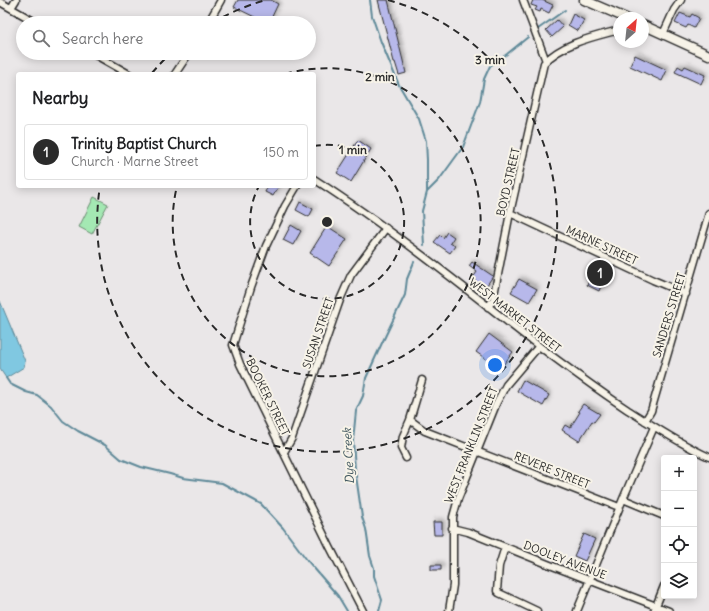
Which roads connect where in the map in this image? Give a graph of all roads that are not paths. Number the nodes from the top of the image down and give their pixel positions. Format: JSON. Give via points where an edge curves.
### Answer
{"nodes":[{"id":1,"x":16,"y":0,"type":"edge"},
{"id":2,"x":221,"y":0,"type":"edge"},
{"id":3,"x":523,"y":0,"type":"edge"},
{"id":4,"x":584,"y":0,"type":"edge"},
{"id":5,"x":682,"y":0,"type":"edge"},
{"id":6,"x":0,"y":2,"type":"edge"},
{"id":7,"x":11,"y":8,"type":"junction"},
{"id":8,"x":613,"y":12,"type":"edge"},
{"id":9,"x":25,"y":16,"type":"edge"},
{"id":10,"x":212,"y":16,"type":"edge"},
{"id":11,"x":649,"y":28,"type":"edge"},
{"id":12,"x":613,"y":32,"type":"edge"},
{"id":13,"x":662,"y":34,"type":"junction"},
{"id":14,"x":709,"y":55,"type":"edge"},
{"id":15,"x":104,"y":60,"type":"edge"},
{"id":16,"x":185,"y":60,"type":"edge"},
{"id":17,"x":546,"y":61,"type":"junction"},
{"id":18,"x":125,"y":72,"type":"edge"},
{"id":19,"x":177,"y":72,"type":"edge"},
{"id":20,"x":316,"y":180,"type":"edge"},
{"id":21,"x":296,"y":188,"type":"edge"},
{"id":22,"x":510,"y":214,"type":"junction"},
{"id":23,"x":709,"y":214,"type":"edge"},
{"id":24,"x":386,"y":228,"type":"junction"},
{"id":25,"x":686,"y":294,"type":"junction"},
{"id":26,"x":488,"y":307,"type":"junction"},
{"id":27,"x":539,"y":346,"type":"junction"},
{"id":28,"x":422,"y":380,"type":"dead end"},
{"id":29,"x":410,"y":420,"type":"junction"},
{"id":30,"x":645,"y":421,"type":"junction"},
{"id":31,"x":654,"y":427,"type":"junction"},
{"id":32,"x":478,"y":451,"type":"junction"},
{"id":33,"x":284,"y":452,"type":"junction"},
{"id":34,"x":709,"y":457,"type":"edge"},
{"id":35,"x":406,"y":458,"type":"dead end"},
{"id":36,"x":623,"y":499,"type":"junction"},
{"id":37,"x":619,"y":507,"type":"junction"},
{"id":38,"x":661,"y":515,"type":"edge"},
{"id":39,"x":452,"y":528,"type":"junction"},
{"id":40,"x":505,"y":547,"type":"junction"},
{"id":41,"x":589,"y":580,"type":"junction"},
{"id":42,"x":661,"y":594,"type":"edge"},
{"id":43,"x":656,"y":608,"type":"edge"},
{"id":44,"x":363,"y":611,"type":"edge"},
{"id":45,"x":449,"y":611,"type":"edge"},
{"id":46,"x":537,"y":611,"type":"edge"},
{"id":47,"x":577,"y":611,"type":"edge"},
{"id":48,"x":669,"y":611,"type":"edge"}],
"edges":[{"from":1,"to":7,"type":"street"},
{"from":2,"to":10,"type":"street"},
{"from":3,"to":17,"type":"street"},
{"from":4,"to":8,"type":"main road"},
{"from":5,"to":13,"type":"street"},
{"from":6,"to":7,"type":"street"},
{"from":7,"to":9,"type":"street"},
{"from":11,"to":13,"type":"main road"},
{"from":12,"to":17,"type":"street","via":[[582,41],[552,55]]},
{"from":13,"to":14,"type":"main road"},
{"from":15,"to":18,"type":"street"},
{"from":16,"to":19,"type":"street"},
{"from":17,"to":22,"type":"street","name":"BOYD STREET"},
{"from":20,"to":24,"type":"street","name":"WEST MARKET STREET"},
{"from":21,"to":33,"type":"street","name":"BOOKER STREET","via":[[266,246],[233,345]]},
{"from":22,"to":25,"type":"street","name":"MARNE STREET"},
{"from":22,"to":26,"type":"street","name":"BOYD STREET","via":[[493,300]]},
{"from":23,"to":25,"type":"street","name":"SANDERS STREET"},
{"from":24,"to":26,"type":"street","name":"WEST MARKET STREET"},
{"from":24,"to":33,"type":"street","name":"SUSAN STREET","via":[[351,275],[292,438]]},
{"from":25,"to":30,"type":"street","name":"SANDERS STREET","via":[[651,411]]},
{"from":26,"to":27,"type":"street","name":"WEST MARKET STREET"},
{"from":27,"to":30,"type":"street","name":"WEST MARKET STREET"},
{"from":27,"to":32,"type":"street","name":"WEST FRANKLIN STREET","via":[[506,385]]},
{"from":28,"to":29,"type":"street"},
{"from":29,"to":32,"type":"street","name":"REVERE STREET","via":[[425,432]]},
{"from":29,"to":35,"type":"street","via":[[401,448]]},
{"from":30,"to":31,"type":"street","name":"WEST MARKET STREET"},
{"from":31,"to":34,"type":"street","name":"WEST MARKET STREET"},
{"from":31,"to":36,"type":"street"},
{"from":32,"to":37,"type":"street","name":"REVERE STREET"},
{"from":32,"to":39,"type":"street","name":"WEST FRANKLIN STREET","via":[[458,498]]},
{"from":33,"to":44,"type":"street","name":"BOOKER STREET"},
{"from":36,"to":37,"type":"street"},
{"from":36,"to":38,"type":"street"},
{"from":37,"to":41,"type":"street"},
{"from":39,"to":40,"type":"street","name":"DOOLEY AVENUE"},
{"from":39,"to":45,"type":"street","name":"WEST FRANKLIN STREET","via":[[453,585]]},
{"from":40,"to":41,"type":"street","name":"DOOLEY AVENUE"},
{"from":40,"to":46,"type":"street","via":[[499,566],[497,591]]},
{"from":41,"to":43,"type":"street","name":"DOOLEY AVENUE"},
{"from":41,"to":47,"type":"street"},
{"from":42,"to":43,"type":"street"},
{"from":43,"to":48,"type":"street","name":"DOOLEY AVENUE"}]}
